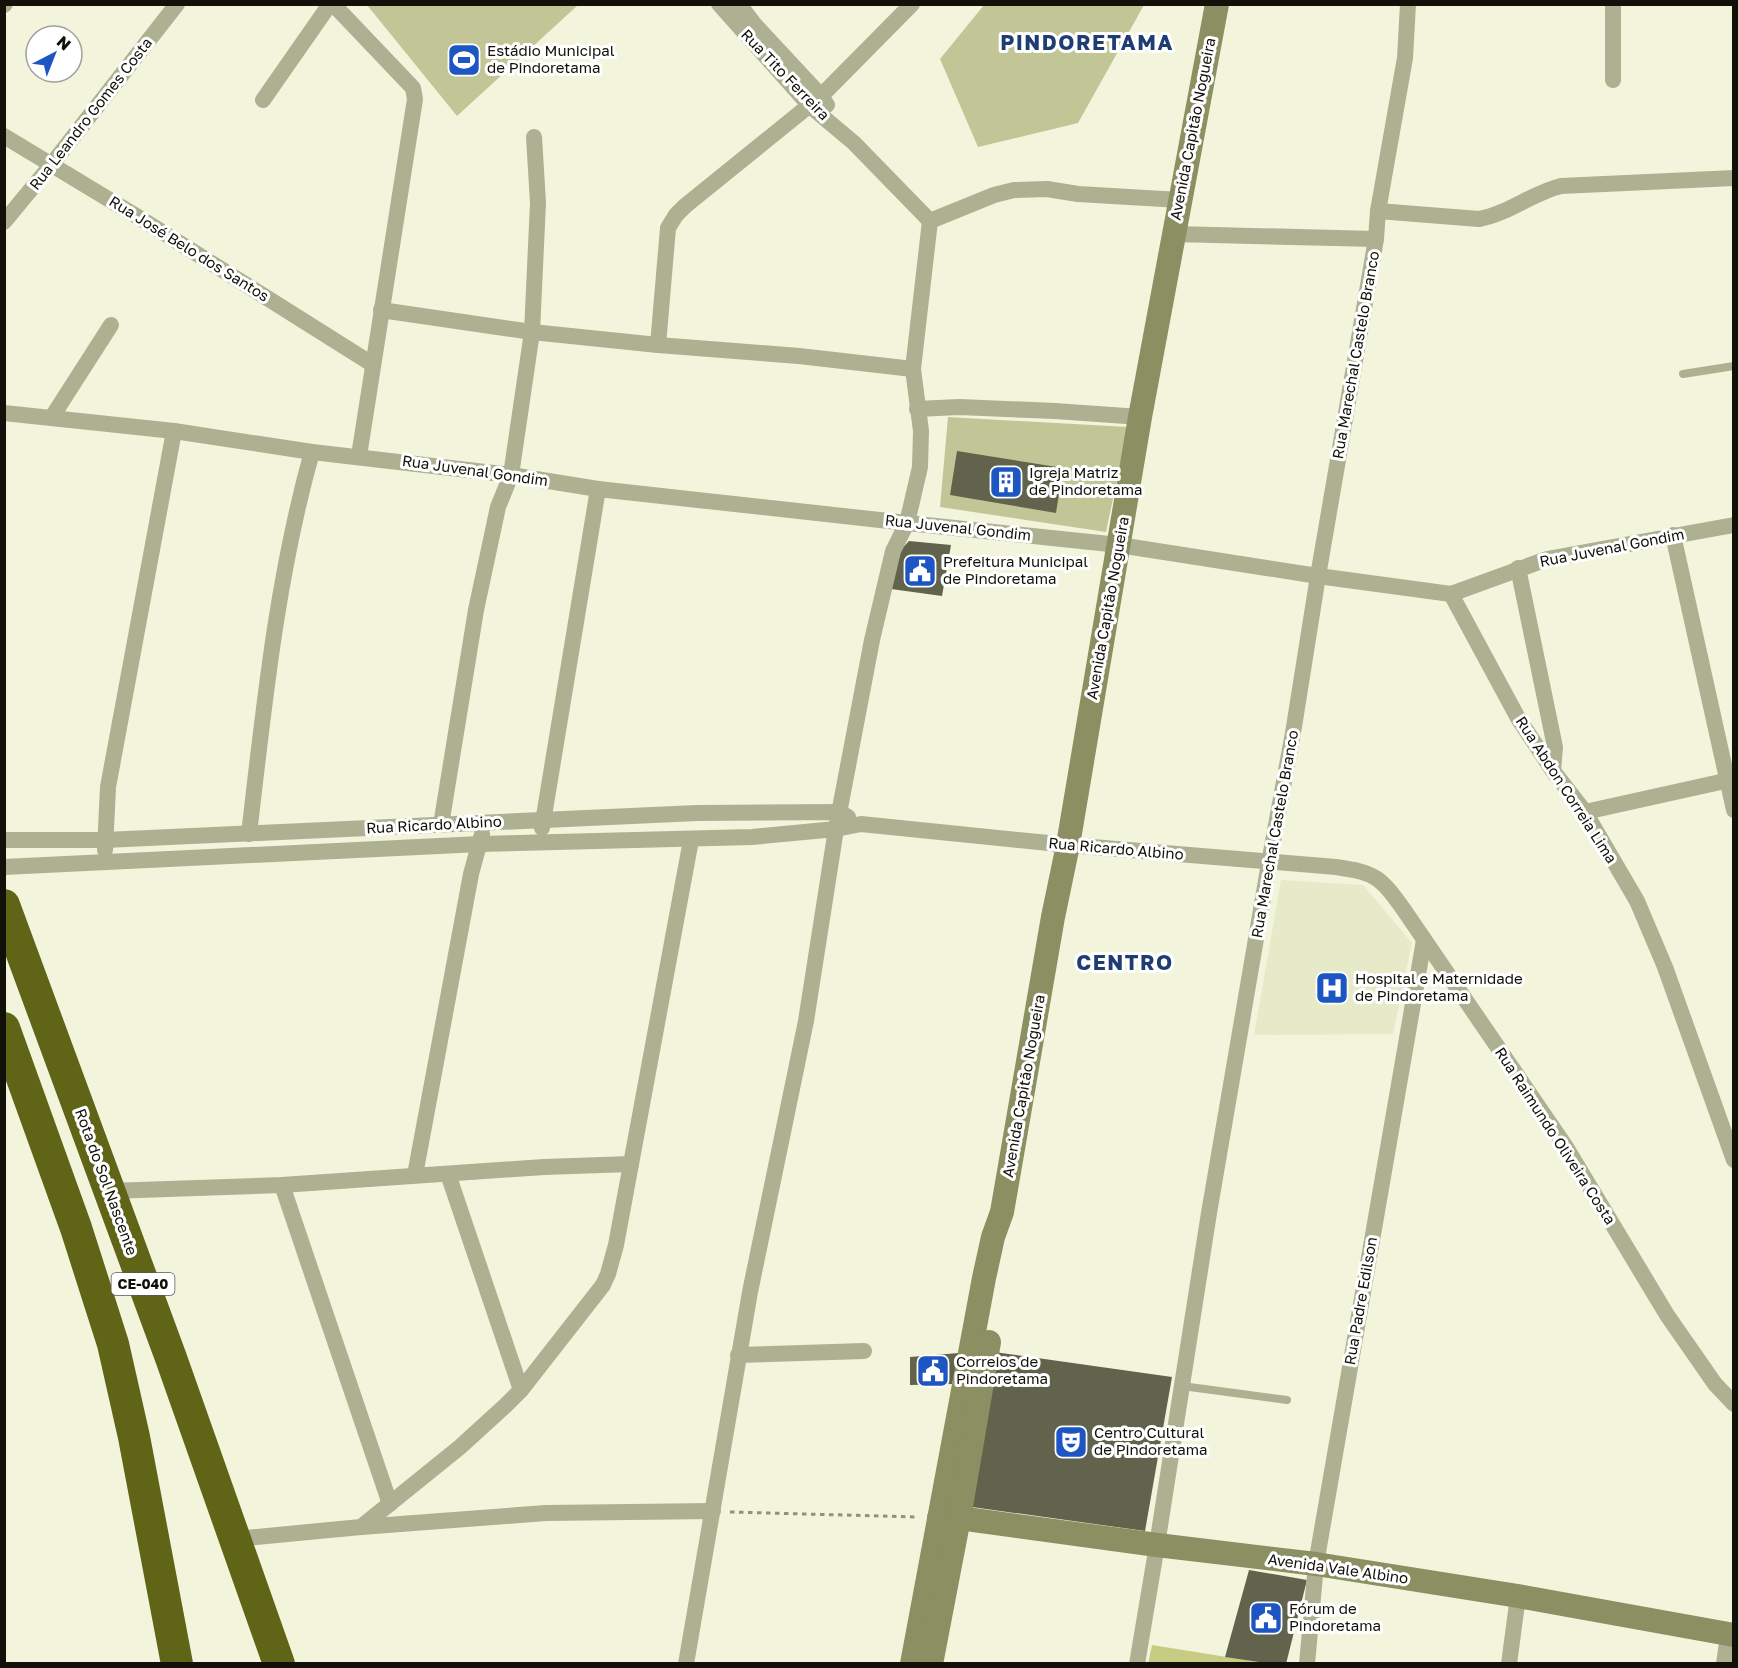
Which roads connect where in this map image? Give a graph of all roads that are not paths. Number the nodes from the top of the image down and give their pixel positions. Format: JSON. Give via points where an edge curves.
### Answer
{"nodes":[{"id":1,"x":177,"y":4,"type":"edge"},
{"id":2,"x":331,"y":4,"type":"edge"},
{"id":3,"x":719,"y":4,"type":"edge"},
{"id":4,"x":739,"y":4,"type":"edge"},
{"id":5,"x":912,"y":4,"type":"edge"},
{"id":6,"x":1217,"y":4,"type":"edge"},
{"id":7,"x":1408,"y":4,"type":"edge"},
{"id":8,"x":1613,"y":4,"type":"edge"},
{"id":9,"x":1613,"y":80,"type":"dead end"},
{"id":10,"x":263,"y":100,"type":"dead end"},
{"id":11,"x":815,"y":101,"type":"junction"},
{"id":12,"x":4,"y":136,"type":"edge"},
{"id":13,"x":534,"y":137,"type":"dead end"},
{"id":14,"x":52,"y":164,"type":"junction"},
{"id":15,"x":1734,"y":178,"type":"edge"},
{"id":16,"x":1180,"y":200,"type":"junction"},
{"id":17,"x":1378,"y":211,"type":"junction"},
{"id":18,"x":930,"y":221,"type":"junction"},
{"id":19,"x":4,"y":222,"type":"edge"},
{"id":20,"x":1173,"y":234,"type":"junction"},
{"id":21,"x":1376,"y":239,"type":"junction"},
{"id":22,"x":381,"y":310,"type":"junction"},
{"id":23,"x":111,"y":325,"type":"dead end"},
{"id":24,"x":532,"y":332,"type":"junction"},
{"id":25,"x":658,"y":345,"type":"junction"},
{"id":26,"x":372,"y":364,"type":"junction"},
{"id":27,"x":1734,"y":366,"type":"edge"},
{"id":28,"x":913,"y":369,"type":"junction"},
{"id":29,"x":1683,"y":374,"type":"dead end"},
{"id":30,"x":917,"y":409,"type":"junction"},
{"id":31,"x":6,"y":415,"type":"edge"},
{"id":32,"x":52,"y":417,"type":"junction"},
{"id":33,"x":1140,"y":417,"type":"junction"},
{"id":34,"x":174,"y":431,"type":"junction"},
{"id":35,"x":312,"y":452,"type":"junction"},
{"id":36,"x":359,"y":456,"type":"junction"},
{"id":37,"x":511,"y":475,"type":"junction"},
{"id":38,"x":598,"y":489,"type":"junction"},
{"id":39,"x":907,"y":523,"type":"junction"},
{"id":40,"x":1734,"y":525,"type":"edge"},
{"id":41,"x":1673,"y":536,"type":"junction"},
{"id":42,"x":1119,"y":545,"type":"junction"},
{"id":43,"x":1518,"y":568,"type":"junction"},
{"id":44,"x":1318,"y":576,"type":"junction"},
{"id":45,"x":1451,"y":594,"type":"junction"},
{"id":46,"x":1553,"y":771,"type":"junction"},
{"id":47,"x":1730,"y":780,"type":"edge"},
{"id":48,"x":1734,"y":810,"type":"edge"},
{"id":49,"x":1585,"y":812,"type":"junction"},
{"id":50,"x":543,"y":819,"type":"junction"},
{"id":51,"x":837,"y":820,"type":"junction"},
{"id":52,"x":484,"y":823,"type":"junction"},
{"id":53,"x":441,"y":825,"type":"junction"},
{"id":54,"x":354,"y":829,"type":"junction"},
{"id":55,"x":249,"y":834,"type":"junction"},
{"id":56,"x":4,"y":840,"type":"edge"},
{"id":57,"x":105,"y":840,"type":"junction"},
{"id":58,"x":691,"y":840,"type":"junction"},
{"id":59,"x":542,"y":843,"type":"junction"},
{"id":60,"x":480,"y":844,"type":"junction"},
{"id":61,"x":1068,"y":845,"type":"junction"},
{"id":62,"x":357,"y":850,"type":"junction"},
{"id":63,"x":104,"y":862,"type":"junction"},
{"id":64,"x":1269,"y":863,"type":"junction"},
{"id":65,"x":4,"y":867,"type":"edge"},
{"id":66,"x":1371,"y":875,"type":"joint"},
{"id":67,"x":4,"y":905,"type":"edge"},
{"id":68,"x":1424,"y":940,"type":"junction"},
{"id":69,"x":4,"y":1028,"type":"edge"},
{"id":70,"x":1734,"y":1160,"type":"edge"},
{"id":71,"x":631,"y":1164,"type":"junction"},
{"id":72,"x":448,"y":1174,"type":"junction"},
{"id":73,"x":415,"y":1175,"type":"junction"},
{"id":74,"x":282,"y":1185,"type":"junction"},
{"id":75,"x":109,"y":1191,"type":"junction"},
{"id":76,"x":864,"y":1351,"type":"dead end"},
{"id":77,"x":738,"y":1355,"type":"junction"},
{"id":78,"x":1182,"y":1386,"type":"junction"},
{"id":79,"x":521,"y":1390,"type":"junction"},
{"id":80,"x":1287,"y":1400,"type":"dead end"},
{"id":81,"x":1734,"y":1404,"type":"edge"},
{"id":82,"x":390,"y":1504,"type":"junction"},
{"id":83,"x":713,"y":1511,"type":"junction"},
{"id":84,"x":949,"y":1518,"type":"junction"},
{"id":85,"x":361,"y":1527,"type":"junction"},
{"id":86,"x":236,"y":1539,"type":"junction"},
{"id":87,"x":1158,"y":1545,"type":"junction"},
{"id":88,"x":1316,"y":1564,"type":"junction"},
{"id":89,"x":1518,"y":1596,"type":"junction"},
{"id":90,"x":1731,"y":1635,"type":"edge"},
{"id":91,"x":177,"y":1664,"type":"edge"},
{"id":92,"x":279,"y":1664,"type":"edge"},
{"id":93,"x":686,"y":1664,"type":"edge"},
{"id":94,"x":912,"y":1664,"type":"edge"},
{"id":95,"x":931,"y":1664,"type":"edge"},
{"id":96,"x":1137,"y":1664,"type":"edge"},
{"id":97,"x":1306,"y":1664,"type":"edge"},
{"id":98,"x":1509,"y":1664,"type":"edge"},
{"id":99,"x":1724,"y":1664,"type":"edge"}],
"edges":[{"from":1,"to":14,"type":"street","name":"Rua Leandro Gomes Costa"},
{"from":2,"to":10,"type":"street"},
{"from":2,"to":22,"type":"street","via":[[414,92]]},
{"from":3,"to":11,"type":"street","name":"Rua Tito Ferreira"},
{"from":4,"to":11,"type":"street","name":"Rua Tito Ferreira"},
{"from":5,"to":11,"type":"street"},
{"from":6,"to":16,"type":"main road","name":"Avenida Capitão Nogueira"},
{"from":7,"to":17,"type":"street","name":"Rua Marechal Castelo Branco","via":[[1405,58]]},
{"from":8,"to":9,"type":"street"},
{"from":11,"to":18,"type":"street","name":"Rua Tito Ferreira"},
{"from":11,"to":25,"type":"street","via":[[672,220],[668,228]]},
{"from":12,"to":14,"type":"street","name":"Rua José Belo dos Santos"},
{"from":13,"to":24,"type":"street","via":[[538,203]]},
{"from":14,"to":19,"type":"street","name":"Rua Leandro Gomes Costa"},
{"from":14,"to":26,"type":"street","name":"Rua José Belo dos Santos"},
{"from":15,"to":17,"type":"street","via":[[1561,186],[1479,219]]},
{"from":16,"to":18,"type":"street","via":[[1014,190]]},
{"from":16,"to":20,"type":"main road","name":"Avenida Capitão Nogueira"},
{"from":17,"to":21,"type":"street","name":"Rua Marechal Castelo Branco"},
{"from":18,"to":28,"type":"street"},
{"from":20,"to":21,"type":"street"},
{"from":20,"to":33,"type":"main road","name":"Avenida Capitão Nogueira"},
{"from":21,"to":44,"type":"street","name":"Rua Marechal Castelo Branco"},
{"from":22,"to":24,"type":"street"},
{"from":22,"to":26,"type":"street"},
{"from":23,"to":32,"type":"street"},
{"from":24,"to":25,"type":"street"},
{"from":24,"to":37,"type":"street"},
{"from":25,"to":28,"type":"street"},
{"from":26,"to":36,"type":"street"},
{"from":27,"to":29,"type":"lane"},
{"from":28,"to":30,"type":"street"},
{"from":30,"to":33,"type":"street","via":[[953,406]]},
{"from":30,"to":39,"type":"street","via":[[920,467]]},
{"from":31,"to":32,"type":"street","name":"Rua Juvenal Gondim"},
{"from":32,"to":34,"type":"street","name":"Rua Juvenal Gondim"},
{"from":33,"to":42,"type":"main road","name":"Avenida Capitão Nogueira"},
{"from":34,"to":35,"type":"street","name":"Rua Juvenal Gondim"},
{"from":34,"to":57,"type":"street","via":[[108,787]]},
{"from":35,"to":36,"type":"street","name":"Rua Juvenal Gondim"},
{"from":35,"to":55,"type":"street","via":[[279,602]]},
{"from":36,"to":37,"type":"street","name":"Rua Juvenal Gondim"},
{"from":37,"to":38,"type":"street","name":"Rua Juvenal Gondim"},
{"from":37,"to":53,"type":"street","via":[[498,507],[476,610]]},
{"from":38,"to":39,"type":"street","name":"Rua Juvenal Gondim"},
{"from":38,"to":50,"type":"street"},
{"from":39,"to":42,"type":"street","name":"Rua Juvenal Gondim"},
{"from":39,"to":51,"type":"street","via":[[893,551],[872,640]]},
{"from":40,"to":41,"type":"street","name":"Rua Juvenal Gondim"},
{"from":41,"to":43,"type":"street","name":"Rua Juvenal Gondim","via":[[1546,559]]},
{"from":41,"to":47,"type":"street"},
{"from":42,"to":44,"type":"street","name":"Rua Juvenal Gondim"},
{"from":42,"to":61,"type":"main road","name":"Avenida Capitão Nogueira"},
{"from":43,"to":45,"type":"street","name":"Rua Juvenal Gondim"},
{"from":43,"to":46,"type":"street","via":[[1555,747]]},
{"from":44,"to":45,"type":"street","name":"Rua Juvenal Gondim"},
{"from":44,"to":64,"type":"street","name":"Rua Marechal Castelo Branco"},
{"from":45,"to":46,"type":"street","name":"Rua Abdon Correia Lima","via":[[1518,718]]},
{"from":46,"to":49,"type":"street","name":"Rua Abdon Correia Lima"},
{"from":47,"to":48,"type":"street"},
{"from":47,"to":49,"type":"street"},
{"from":49,"to":70,"type":"street","name":"Rua Abdon Correia Lima","via":[[1637,901],[1665,967]]},
{"from":50,"to":51,"type":"street","name":"Rua Ricardo Albino","via":[[697,813]]},
{"from":50,"to":52,"type":"street","name":"Rua Ricardo Albino"},
{"from":50,"to":59,"type":"street"},
{"from":51,"to":58,"type":"street","name":"Rua Ricardo Albino","via":[[752,837]]},
{"from":51,"to":61,"type":"street","name":"Rua Ricardo Albino"},
{"from":51,"to":77,"type":"street","via":[[806,1020]]},
{"from":52,"to":53,"type":"street","name":"Rua Ricardo Albino"},
{"from":52,"to":60,"type":"street"},
{"from":53,"to":54,"type":"street","name":"Rua Ricardo Albino"},
{"from":54,"to":55,"type":"street","name":"Rua Ricardo Albino"},
{"from":54,"to":62,"type":"street"},
{"from":55,"to":57,"type":"street","name":"Rua Ricardo Albino"},
{"from":56,"to":57,"type":"street","name":"Rua Ricardo Albino"},
{"from":57,"to":63,"type":"street"},
{"from":58,"to":59,"type":"street","name":"Rua Ricardo Albino"},
{"from":58,"to":71,"type":"street"},
{"from":59,"to":60,"type":"street","name":"Rua Ricardo Albino"},
{"from":60,"to":62,"type":"street","name":"Rua Ricardo Albino"},
{"from":60,"to":73,"type":"street","via":[[471,874]]},
{"from":61,"to":64,"type":"street","name":"Rua Ricardo Albino"},
{"from":61,"to":84,"type":"main road","name":"Avenida Capitão Nogueira","via":[[1002,1212],[984,1278]]},
{"from":62,"to":63,"type":"street","name":"Rua Ricardo Albino"},
{"from":63,"to":65,"type":"street","name":"Rua Ricardo Albino"},
{"from":64,"to":66,"type":"street","name":"Rua Ricardo Albino","via":[[1336,867]]},
{"from":64,"to":78,"type":"street","name":"Rua Marechal Castelo Branco"},
{"from":66,"to":68,"type":"street","name":"Rua Raimundo Oliveira Costa","via":[[1384,883]]},
{"from":67,"to":75,"type":"highway","name":"Rota do Sol Nascente","number":"CE-040"},
{"from":68,"to":81,"type":"street","name":"Rua Raimundo Oliveira Costa","via":[[1566,1147],[1689,1349]]},
{"from":68,"to":88,"type":"street","name":"Rua Padre Edilson"},
{"from":69,"to":91,"type":"highway","number":"CE-040","via":[[113,1344]]},
{"from":71,"to":72,"type":"street"},
{"from":71,"to":79,"type":"street","via":[[616,1245],[603,1285]]},
{"from":72,"to":73,"type":"street"},
{"from":72,"to":79,"type":"street"},
{"from":73,"to":74,"type":"street"},
{"from":74,"to":75,"type":"street"},
{"from":74,"to":82,"type":"street"},
{"from":75,"to":86,"type":"highway","name":"Rota do Sol Nascente","number":"CE-040"},
{"from":76,"to":77,"type":"street"},
{"from":77,"to":83,"type":"street"},
{"from":78,"to":80,"type":"lane"},
{"from":78,"to":87,"type":"street","name":"Rua Marechal Castelo Branco"},
{"from":79,"to":82,"type":"street"},
{"from":82,"to":85,"type":"street"},
{"from":83,"to":85,"type":"street","via":[[546,1513]]},
{"from":83,"to":93,"type":"street"},
{"from":84,"to":87,"type":"main road","name":"Avenida Vale Albino"},
{"from":84,"to":94,"type":"main road","name":"Avenida Capitão Nogueira"},
{"from":84,"to":95,"type":"main road","name":"Avenida Capitão Nogueira"},
{"from":85,"to":86,"type":"street"},
{"from":86,"to":92,"type":"highway","name":"Rota do Sol Nascente","number":"CE-040"},
{"from":87,"to":88,"type":"main road","name":"Avenida Vale Albino"},
{"from":87,"to":96,"type":"street","name":"Rua Marechal Castelo Branco"},
{"from":88,"to":89,"type":"main road","name":"Avenida Vale Albino"},
{"from":88,"to":97,"type":"street","name":"Rua Padre Edilson"},
{"from":89,"to":90,"type":"main road","name":"Avenida Vale Albino"},
{"from":89,"to":98,"type":"street"},
{"from":90,"to":99,"type":"street"}]}
